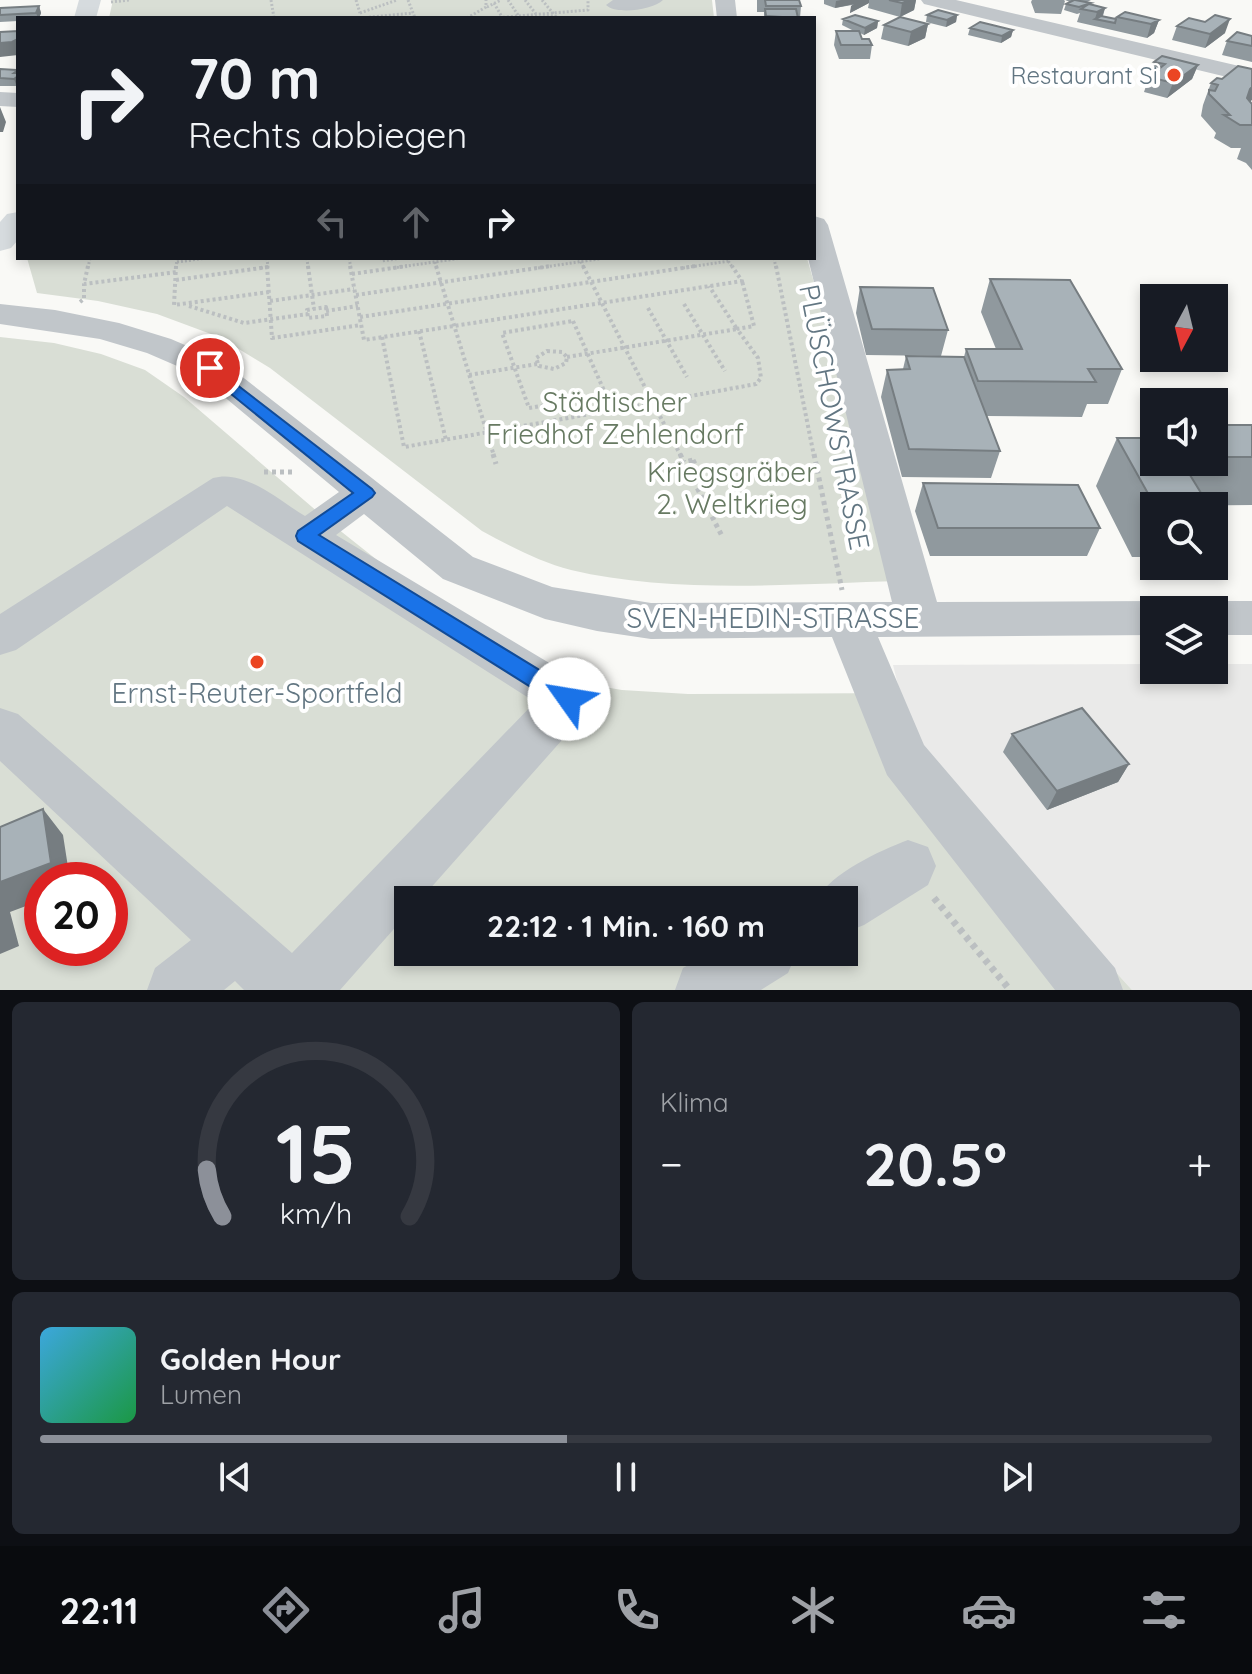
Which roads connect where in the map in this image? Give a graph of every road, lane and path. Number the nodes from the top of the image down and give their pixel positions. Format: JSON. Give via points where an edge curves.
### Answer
{"nodes":[{"id":1,"x":122,"y":0,"type":"edge"},
{"id":2,"x":130,"y":0,"type":"edge"},
{"id":3,"x":356,"y":0,"type":"edge"},
{"id":4,"x":397,"y":0,"type":"edge"},
{"id":5,"x":408,"y":0,"type":"edge"},
{"id":6,"x":486,"y":0,"type":"edge"},
{"id":7,"x":501,"y":0,"type":"edge"},
{"id":8,"x":508,"y":0,"type":"edge"},
{"id":9,"x":525,"y":0,"type":"edge"},
{"id":10,"x":542,"y":0,"type":"edge"},
{"id":11,"x":588,"y":0,"type":"edge"},
{"id":12,"x":653,"y":0,"type":"edge"},
{"id":13,"x":976,"y":0,"type":"edge"},
{"id":14,"x":99,"y":1,"type":"edge"},
{"id":15,"x":942,"y":2,"type":"edge"},
{"id":16,"x":494,"y":3,"type":"junction"},
{"id":17,"x":616,"y":5,"type":"dead end"},
{"id":18,"x":486,"y":7,"type":"junction"},
{"id":19,"x":588,"y":10,"type":"junction"},
{"id":20,"x":413,"y":13,"type":"junction"},
{"id":21,"x":519,"y":15,"type":"joint"},
{"id":22,"x":555,"y":15,"type":"edge"},
{"id":23,"x":361,"y":16,"type":"edge"},
{"id":24,"x":414,"y":16,"type":"edge"},
{"id":25,"x":470,"y":16,"type":"edge"},
{"id":26,"x":501,"y":16,"type":"edge"},
{"id":27,"x":536,"y":16,"type":"edge"},
{"id":28,"x":585,"y":16,"type":"edge"},
{"id":29,"x":1252,"y":76,"type":"edge"},
{"id":30,"x":16,"y":223,"type":"edge"},
{"id":31,"x":816,"y":232,"type":"edge"},
{"id":32,"x":0,"y":241,"type":"edge"},
{"id":33,"x":90,"y":260,"type":"edge"},
{"id":34,"x":177,"y":260,"type":"edge"},
{"id":35,"x":267,"y":260,"type":"edge"},
{"id":36,"x":307,"y":260,"type":"edge"},
{"id":37,"x":349,"y":260,"type":"edge"},
{"id":38,"x":409,"y":260,"type":"edge"},
{"id":39,"x":434,"y":260,"type":"edge"},
{"id":40,"x":580,"y":260,"type":"edge"},
{"id":41,"x":727,"y":260,"type":"edge"},
{"id":42,"x":774,"y":260,"type":"edge"},
{"id":43,"x":410,"y":265,"type":"junction"},
{"id":44,"x":268,"y":267,"type":"junction"},
{"id":45,"x":177,"y":272,"type":"junction"},
{"id":46,"x":352,"y":274,"type":"junction"},
{"id":47,"x":176,"y":280,"type":"junction"},
{"id":48,"x":742,"y":281,"type":"junction"},
{"id":49,"x":441,"y":282,"type":"junction"},
{"id":50,"x":590,"y":282,"type":"junction"},
{"id":51,"x":84,"y":284,"type":"junction"},
{"id":52,"x":709,"y":286,"type":"junction"},
{"id":53,"x":269,"y":292,"type":"junction"},
{"id":54,"x":355,"y":292,"type":"junction"},
{"id":55,"x":312,"y":295,"type":"junction"},
{"id":56,"x":270,"y":301,"type":"junction"},
{"id":57,"x":80,"y":302,"type":"dead end"},
{"id":58,"x":602,"y":302,"type":"junction"},
{"id":59,"x":448,"y":304,"type":"junction"},
{"id":60,"x":684,"y":304,"type":"dead end"},
{"id":61,"x":174,"y":305,"type":"junction"},
{"id":62,"x":358,"y":306,"type":"junction"},
{"id":63,"x":648,"y":308,"type":"dead end"},
{"id":64,"x":314,"y":309,"type":"junction"},
{"id":65,"x":326,"y":311,"type":"junction"},
{"id":66,"x":0,"y":314,"type":"edge"},
{"id":67,"x":308,"y":314,"type":"junction"},
{"id":68,"x":318,"y":317,"type":"junction"},
{"id":69,"x":360,"y":317,"type":"junction"},
{"id":70,"x":271,"y":320,"type":"junction"},
{"id":71,"x":361,"y":325,"type":"junction"},
{"id":72,"x":454,"y":325,"type":"junction"},
{"id":73,"x":737,"y":329,"type":"junction"},
{"id":74,"x":320,"y":331,"type":"junction"},
{"id":75,"x":419,"y":331,"type":"junction"},
{"id":76,"x":702,"y":335,"type":"junction"},
{"id":77,"x":382,"y":337,"type":"junction"},
{"id":78,"x":666,"y":341,"type":"junction"},
{"id":79,"x":625,"y":348,"type":"junction"},
{"id":80,"x":588,"y":354,"type":"junction"},
{"id":81,"x":567,"y":357,"type":"junction"},
{"id":82,"x":537,"y":364,"type":"junction"},
{"id":83,"x":514,"y":367,"type":"junction"},
{"id":84,"x":725,"y":371,"type":"dead end"},
{"id":85,"x":469,"y":375,"type":"junction"},
{"id":86,"x":687,"y":377,"type":"dead end"},
{"id":87,"x":653,"y":403,"type":"junction"},
{"id":88,"x":487,"y":433,"type":"junction"},
{"id":89,"x":446,"y":440,"type":"junction"},
{"id":90,"x":496,"y":464,"type":"dead end"},
{"id":91,"x":366,"y":493,"type":"junction"},
{"id":92,"x":305,"y":536,"type":"junction"},
{"id":93,"x":722,"y":536,"type":"dead end"},
{"id":94,"x":844,"y":603,"type":"junction"},
{"id":95,"x":919,"y":618,"type":"junction"},
{"id":96,"x":1140,"y":618,"type":"edge"},
{"id":97,"x":1228,"y":618,"type":"edge"},
{"id":98,"x":1252,"y":618,"type":"edge"},
{"id":99,"x":0,"y":637,"type":"edge"},
{"id":100,"x":0,"y":729,"type":"edge"},
{"id":101,"x":908,"y":866,"type":"joint"},
{"id":102,"x":858,"y":896,"type":"edge"},
{"id":103,"x":236,"y":942,"type":"junction"},
{"id":104,"x":744,"y":966,"type":"edge"},
{"id":105,"x":177,"y":990,"type":"edge"},
{"id":106,"x":288,"y":990,"type":"edge"},
{"id":107,"x":299,"y":990,"type":"edge"},
{"id":108,"x":705,"y":990,"type":"edge"},
{"id":109,"x":1010,"y":990,"type":"edge"},
{"id":110,"x":1093,"y":990,"type":"edge"}],
"edges":[{"from":1,"to":2,"type":"path"},
{"from":1,"to":14,"type":"path"},
{"from":3,"to":23,"type":"path"},
{"from":4,"to":23,"type":"path"},
{"from":5,"to":20,"type":"path"},
{"from":6,"to":18,"type":"path"},
{"from":7,"to":16,"type":"path"},
{"from":8,"to":21,"type":"path"},
{"from":9,"to":27,"type":"path"},
{"from":10,"to":22,"type":"path"},
{"from":11,"to":19,"type":"path"},
{"from":12,"to":17,"type":"street"},
{"from":13,"to":15,"type":"street"},
{"from":15,"to":29,"type":"street"},
{"from":16,"to":18,"type":"path"},
{"from":16,"to":26,"type":"path"},
{"from":18,"to":25,"type":"path"},
{"from":19,"to":22,"type":"path"},
{"from":19,"to":28,"type":"path"},
{"from":20,"to":23,"type":"path"},
{"from":20,"to":24,"type":"path"},
{"from":21,"to":27,"type":"path"},
{"from":22,"to":27,"type":"path"},
{"from":30,"to":32,"type":"main road"},
{"from":31,"to":95,"type":"street"},
{"from":33,"to":51,"type":"path"},
{"from":34,"to":45,"type":"path"},
{"from":35,"to":44,"type":"path"},
{"from":36,"to":55,"type":"path"},
{"from":37,"to":46,"type":"path"},
{"from":38,"to":43,"type":"path"},
{"from":39,"to":43,"type":"path"},
{"from":39,"to":49,"type":"path"},
{"from":40,"to":49,"type":"path"},
{"from":40,"to":50,"type":"path"},
{"from":41,"to":48,"type":"path"},
{"from":41,"to":50,"type":"path"},
{"from":42,"to":94,"type":"path","name":"PLÜSCHOWSTRASSE"},
{"from":43,"to":46,"type":"path"},
{"from":44,"to":47,"type":"path"},
{"from":44,"to":53,"type":"path"},
{"from":45,"to":47,"type":"path"},
{"from":45,"to":51,"type":"path"},
{"from":46,"to":54,"type":"path"},
{"from":47,"to":61,"type":"path"},
{"from":48,"to":52,"type":"path"},
{"from":48,"to":73,"type":"path","via":[[754,326]]},
{"from":49,"to":54,"type":"path"},
{"from":49,"to":59,"type":"path"},
{"from":50,"to":58,"type":"path"},
{"from":50,"to":59,"type":"path"},
{"from":51,"to":57,"type":"path"},
{"from":52,"to":58,"type":"path"},
{"from":52,"to":73,"type":"path"},
{"from":53,"to":56,"type":"path"},
{"from":53,"to":61,"type":"path"},
{"from":54,"to":55,"type":"path"},
{"from":54,"to":62,"type":"path"},
{"from":55,"to":56,"type":"path"},
{"from":55,"to":64,"type":"path"},
{"from":56,"to":70,"type":"path"},
{"from":58,"to":72,"type":"path"},
{"from":58,"to":79,"type":"path"},
{"from":59,"to":69,"type":"path"},
{"from":59,"to":72,"type":"path"},
{"from":60,"to":76,"type":"path"},
{"from":61,"to":70,"type":"path","via":[[244,323]]},
{"from":62,"to":65,"type":"path"},
{"from":62,"to":69,"type":"path"},
{"from":63,"to":78,"type":"path"},
{"from":64,"to":65,"type":"path"},
{"from":64,"to":67,"type":"path"},
{"from":65,"to":68,"type":"path","via":[[327,316]]},
{"from":66,"to":91,"type":"street","name":"SVEN-HEDIN-STRASSE","via":[[49,317],[121,332],[210,368]]},
{"from":67,"to":68,"type":"path"},
{"from":67,"to":70,"type":"path"},
{"from":68,"to":74,"type":"path"},
{"from":69,"to":71,"type":"path"},
{"from":70,"to":74,"type":"path","via":[[272,338]]},
{"from":71,"to":74,"type":"path"},
{"from":71,"to":77,"type":"path","via":[[364,340]]},
{"from":72,"to":75,"type":"path"},
{"from":72,"to":85,"type":"path"},
{"from":73,"to":76,"type":"path"},
{"from":73,"to":87,"type":"path","via":[[758,358],[761,378],[756,384]]},
{"from":75,"to":77,"type":"path"},
{"from":75,"to":89,"type":"path"},
{"from":76,"to":78,"type":"path"},
{"from":76,"to":84,"type":"path"},
{"from":77,"to":89,"type":"path","via":[[404,447]]},
{"from":78,"to":79,"type":"path"},
{"from":78,"to":86,"type":"path"},
{"from":79,"to":80,"type":"path"},
{"from":79,"to":87,"type":"path"},
{"from":80,"to":81,"type":"path"},
{"from":80,"to":83,"type":"path","via":[[573,321],[502,333]]},
{"from":80,"to":83,"type":"path","via":[[606,395],[529,408]]},
{"from":81,"to":82,"type":"path","via":[[554,369]]},
{"from":81,"to":82,"type":"path","via":[[547,351],[538,355]]},
{"from":82,"to":83,"type":"path"},
{"from":83,"to":85,"type":"path"},
{"from":85,"to":88,"type":"path"},
{"from":87,"to":88,"type":"path"},
{"from":87,"to":93,"type":"path","via":[[684,462],[676,464],[682,475],[690,474]]},
{"from":88,"to":89,"type":"path"},
{"from":88,"to":90,"type":"path"},
{"from":91,"to":92,"type":"street"},
{"from":91,"to":94,"type":"street","name":"SVEN-HEDIN-STRASSE","via":[[458,568],[545,602],[597,614],[651,621]]},
{"from":92,"to":99,"type":"street","via":[[227,487]]},
{"from":92,"to":107,"type":"street","via":[[569,699]]},
{"from":94,"to":95,"type":"street","name":"SVEN-HEDIN-STRASSE"},
{"from":94,"to":110,"type":"street","via":[[905,759]]},
{"from":95,"to":96,"type":"street","name":"SVEN-HEDIN-STRASSE"},
{"from":97,"to":98,"type":"street"},
{"from":100,"to":103,"type":"street"},
{"from":101,"to":102,"type":"street"},
{"from":101,"to":109,"type":"path"},
{"from":103,"to":105,"type":"street"},
{"from":103,"to":106,"type":"street"},
{"from":104,"to":108,"type":"street"}]}
